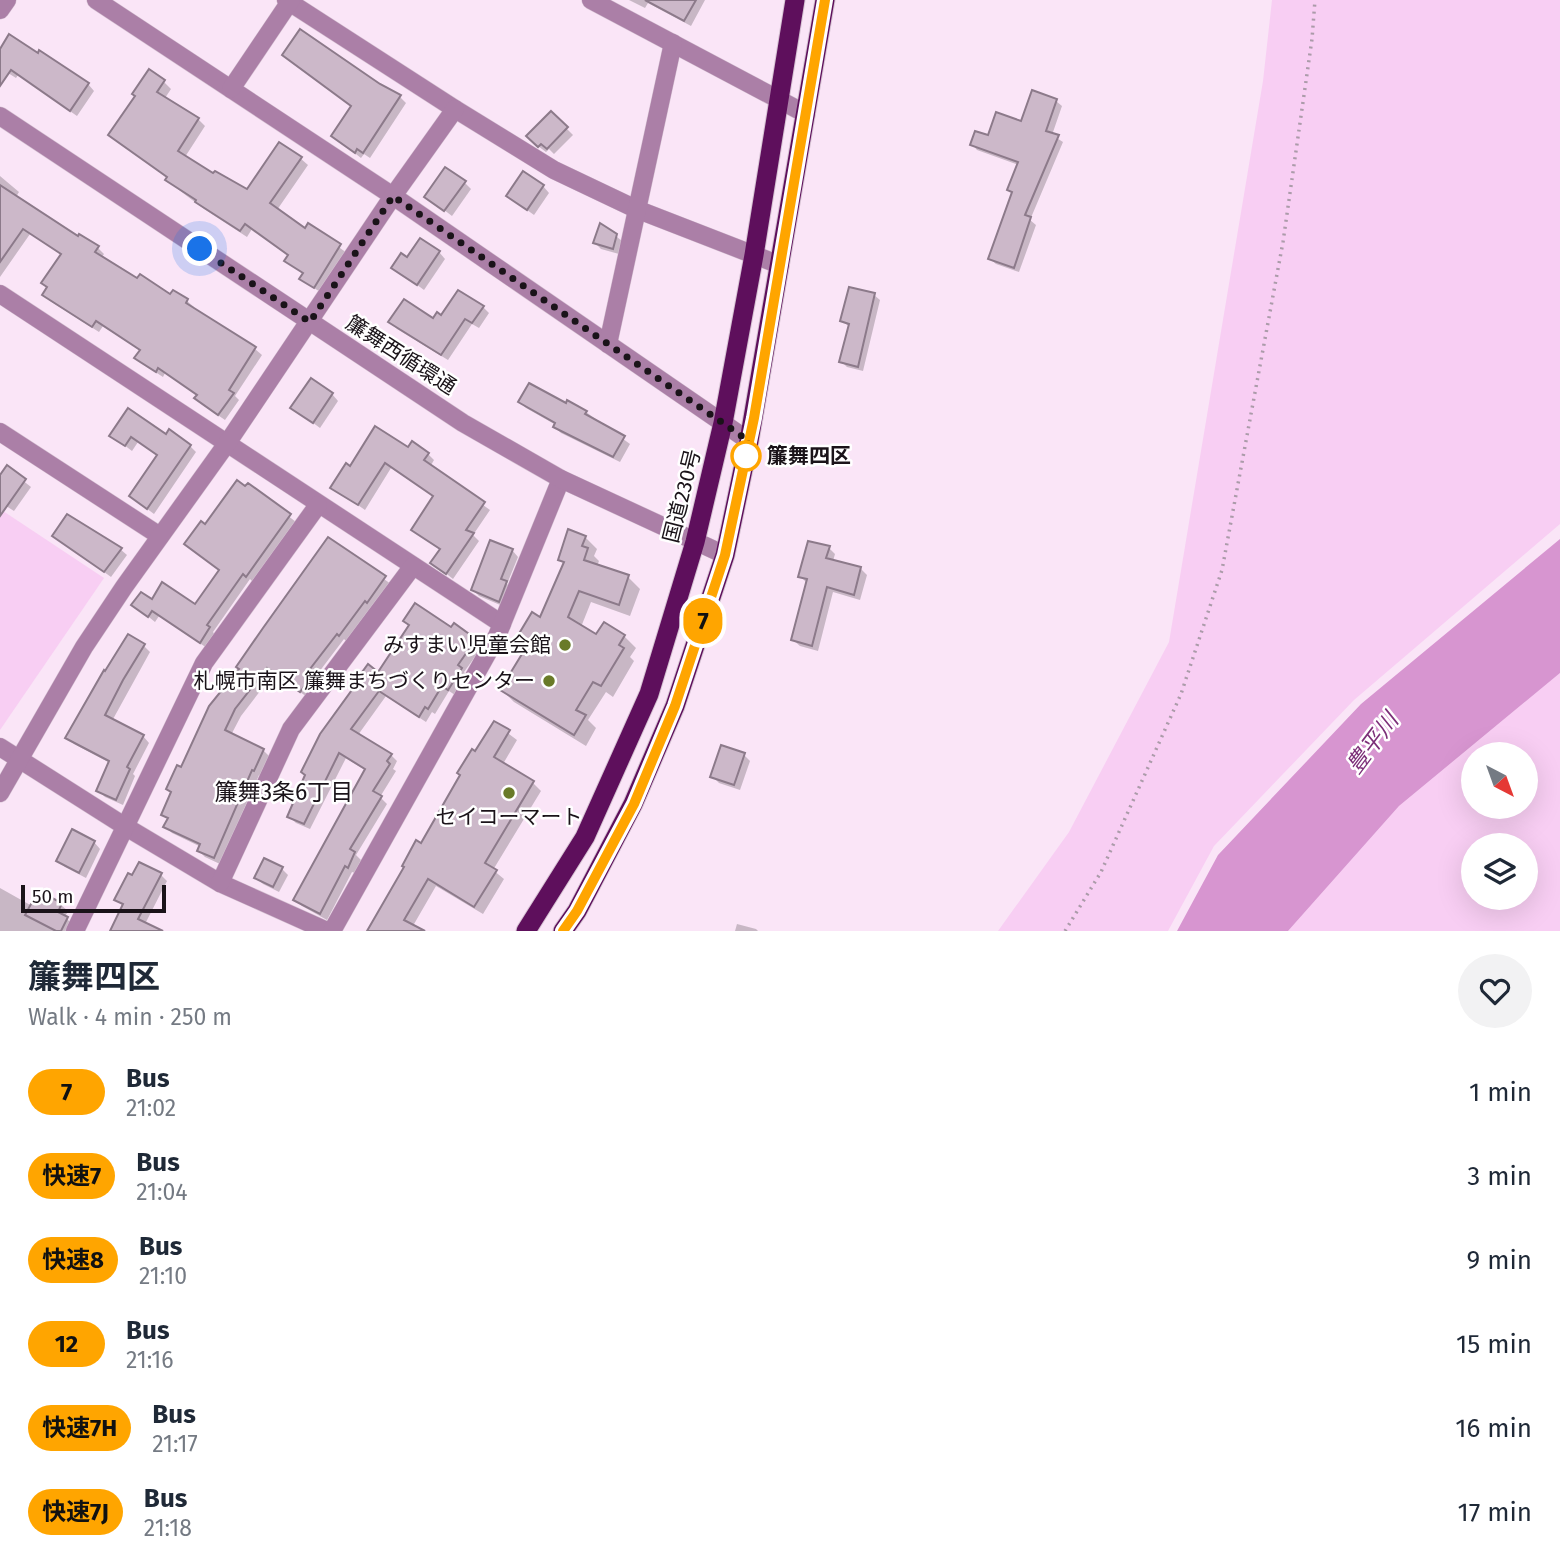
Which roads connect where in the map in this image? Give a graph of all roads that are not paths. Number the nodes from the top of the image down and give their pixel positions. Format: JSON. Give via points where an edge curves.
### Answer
{"nodes":[{"id":1,"x":7,"y":0,"type":"edge"},
{"id":2,"x":96,"y":0,"type":"edge"},
{"id":3,"x":591,"y":0,"type":"edge"},
{"id":4,"x":795,"y":0,"type":"edge"},
{"id":5,"x":825,"y":0,"type":"edge"},
{"id":6,"x":289,"y":1,"type":"edge"},
{"id":7,"x":0,"y":10,"type":"edge"},
{"id":8,"x":673,"y":43,"type":"junction"},
{"id":9,"x":232,"y":89,"type":"junction"},
{"id":10,"x":779,"y":100,"type":"junction"},
{"id":11,"x":454,"y":109,"type":"junction"},
{"id":12,"x":806,"y":114,"type":"junction"},
{"id":13,"x":0,"y":116,"type":"edge"},
{"id":14,"x":393,"y":196,"type":"junction"},
{"id":15,"x":636,"y":209,"type":"junction"},
{"id":16,"x":754,"y":255,"type":"junction"},
{"id":17,"x":780,"y":265,"type":"junction"},
{"id":18,"x":0,"y":294,"type":"edge"},
{"id":19,"x":310,"y":322,"type":"junction"},
{"id":20,"x":608,"y":344,"type":"junction"},
{"id":21,"x":723,"y":423,"type":"junction"},
{"id":22,"x":0,"y":432,"type":"edge"},
{"id":23,"x":749,"y":441,"type":"junction"},
{"id":24,"x":228,"y":442,"type":"junction"},
{"id":25,"x":561,"y":479,"type":"junction"},
{"id":26,"x":318,"y":505,"type":"junction"},
{"id":27,"x":160,"y":536,"type":"junction"},
{"id":28,"x":695,"y":542,"type":"junction"},
{"id":29,"x":725,"y":555,"type":"junction"},
{"id":30,"x":413,"y":566,"type":"junction"},
{"id":31,"x":502,"y":624,"type":"junction"},
{"id":32,"x":0,"y":747,"type":"edge"},
{"id":33,"x":19,"y":758,"type":"junction"},
{"id":34,"x":0,"y":793,"type":"edge"},
{"id":35,"x":126,"y":827,"type":"junction"},
{"id":36,"x":220,"y":883,"type":"junction"},
{"id":37,"x":75,"y":931,"type":"edge"},
{"id":38,"x":329,"y":931,"type":"edge"},
{"id":39,"x":526,"y":931,"type":"edge"},
{"id":40,"x":563,"y":931,"type":"edge"}],
"edges":[{"from":1,"to":7,"type":"street"},
{"from":2,"to":9,"type":"street"},
{"from":3,"to":8,"type":"street"},
{"from":4,"to":10,"type":"highway","name":"国道230号"},
{"from":5,"to":12,"type":"highway"},
{"from":6,"to":9,"type":"street"},
{"from":6,"to":11,"type":"street"},
{"from":8,"to":10,"type":"street"},
{"from":8,"to":15,"type":"street"},
{"from":9,"to":14,"type":"street"},
{"from":10,"to":12,"type":"street"},
{"from":10,"to":16,"type":"highway","name":"国道230号"},
{"from":11,"to":14,"type":"street"},
{"from":11,"to":15,"type":"street","via":[[554,170]]},
{"from":12,"to":17,"type":"highway"},
{"from":13,"to":19,"type":"street","name":"簾舞西循環通"},
{"from":14,"to":19,"type":"street"},
{"from":14,"to":20,"type":"street"},
{"from":15,"to":16,"type":"street"},
{"from":15,"to":20,"type":"street"},
{"from":16,"to":17,"type":"street"},
{"from":16,"to":21,"type":"highway","name":"国道230号"},
{"from":17,"to":23,"type":"highway"},
{"from":18,"to":24,"type":"street"},
{"from":19,"to":24,"type":"street"},
{"from":19,"to":25,"type":"street","name":"簾舞西循環通","via":[[463,423]]},
{"from":20,"to":21,"type":"street"},
{"from":21,"to":23,"type":"street"},
{"from":21,"to":28,"type":"highway","name":"国道230号"},
{"from":22,"to":27,"type":"street"},
{"from":23,"to":29,"type":"highway"},
{"from":24,"to":26,"type":"street"},
{"from":24,"to":27,"type":"street"},
{"from":25,"to":28,"type":"street","name":"簾舞西循環通"},
{"from":25,"to":31,"type":"street"},
{"from":26,"to":30,"type":"street"},
{"from":26,"to":35,"type":"street","via":[[204,663]]},
{"from":27,"to":33,"type":"street","via":[[84,647]]},
{"from":28,"to":29,"type":"street","name":"簾舞西循環通"},
{"from":28,"to":39,"type":"highway","name":"国道230号","via":[[649,694],[585,837]]},
{"from":29,"to":40,"type":"highway","via":[[675,706],[634,804]]},
{"from":30,"to":31,"type":"street"},
{"from":30,"to":36,"type":"street","via":[[291,729]]},
{"from":31,"to":38,"type":"street"},
{"from":32,"to":33,"type":"street"},
{"from":33,"to":34,"type":"street"},
{"from":33,"to":35,"type":"street"},
{"from":35,"to":36,"type":"street"},
{"from":35,"to":37,"type":"street"},
{"from":36,"to":38,"type":"street"}]}
